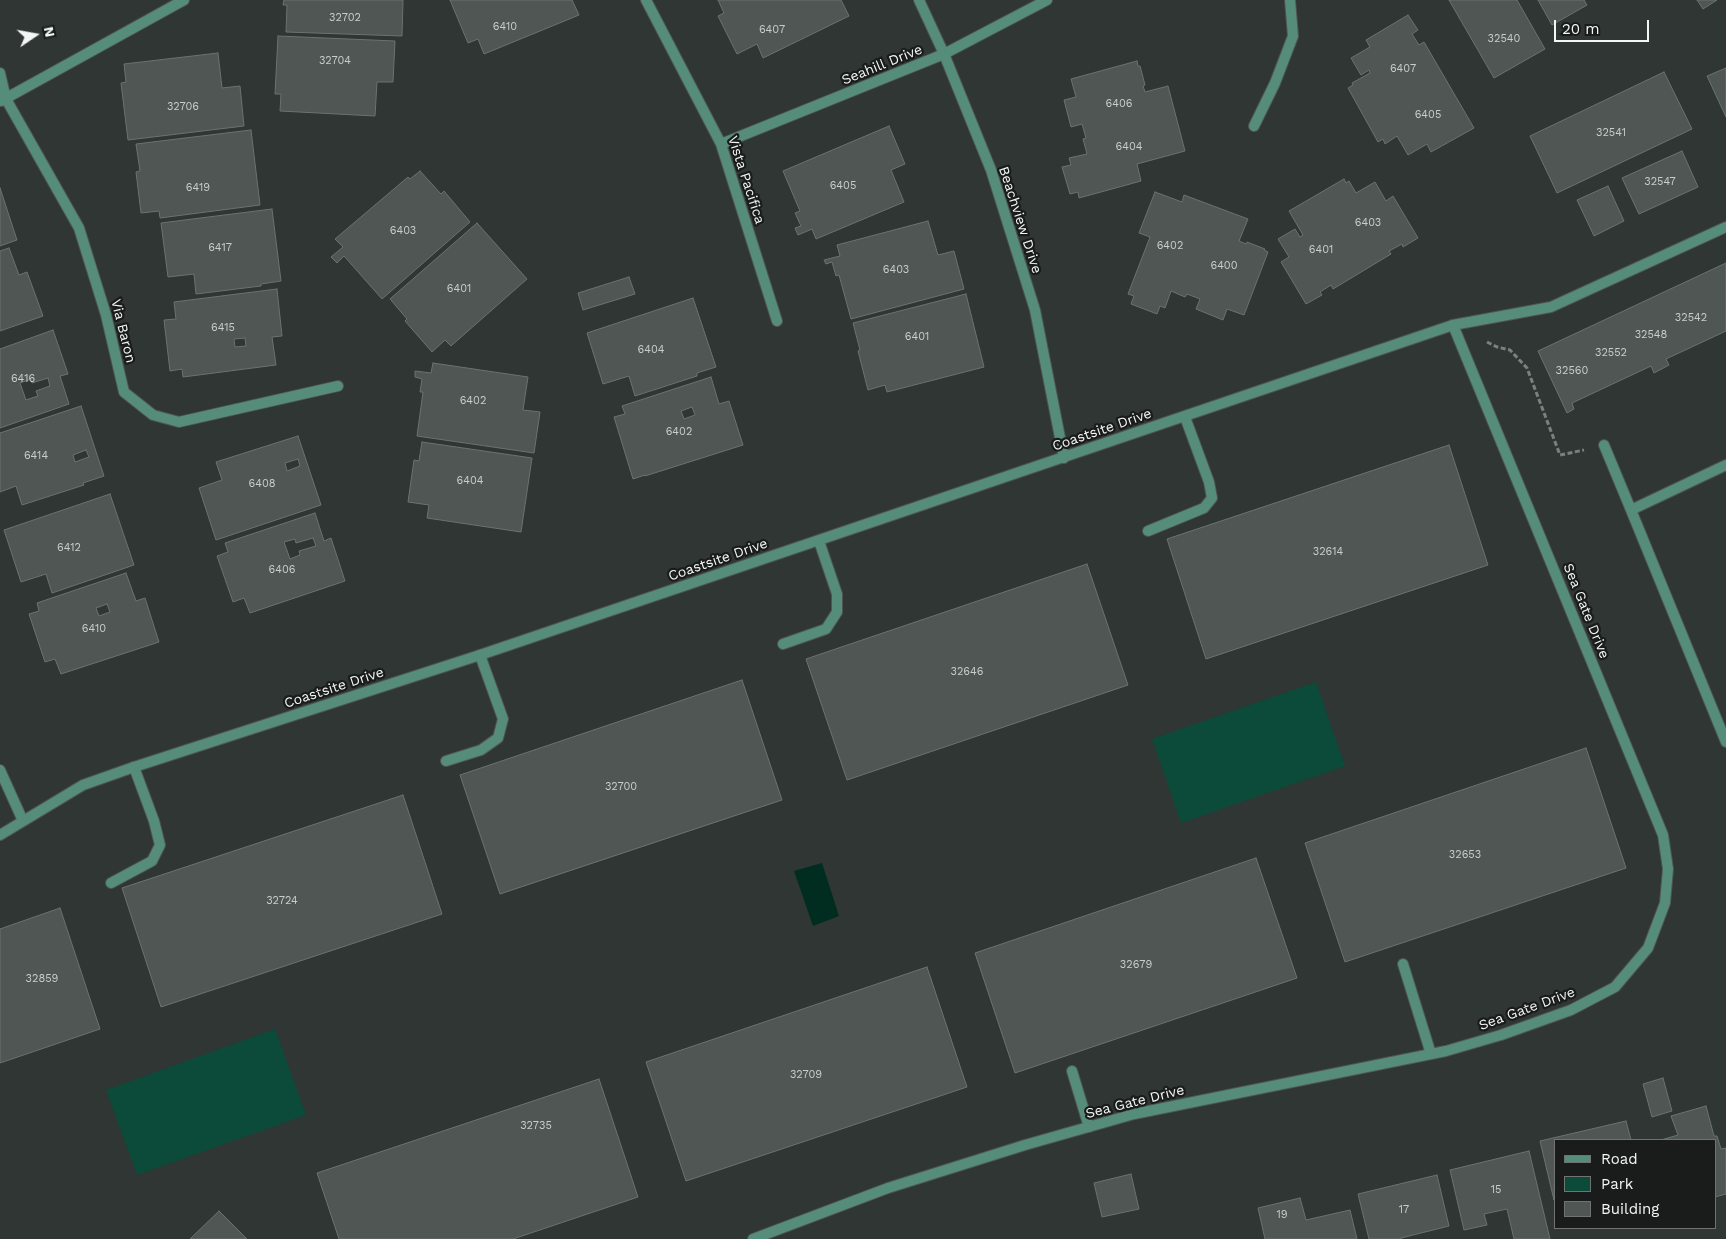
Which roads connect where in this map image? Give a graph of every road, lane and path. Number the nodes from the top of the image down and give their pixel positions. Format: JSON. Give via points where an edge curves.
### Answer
{"nodes":[{"id":1,"x":184,"y":0,"type":"edge"},
{"id":2,"x":646,"y":0,"type":"edge"},
{"id":3,"x":919,"y":0,"type":"edge"},
{"id":4,"x":1047,"y":0,"type":"edge"},
{"id":5,"x":1290,"y":0,"type":"edge"},
{"id":6,"x":944,"y":54,"type":"junction"},
{"id":7,"x":0,"y":73,"type":"edge"},
{"id":8,"x":3,"y":100,"type":"edge"},
{"id":9,"x":1254,"y":126,"type":"dead end"},
{"id":10,"x":721,"y":144,"type":"junction"},
{"id":11,"x":1726,"y":227,"type":"edge"},
{"id":12,"x":777,"y":321,"type":"dead end"},
{"id":13,"x":1453,"y":325,"type":"junction"},
{"id":14,"x":1510,"y":350,"type":"dead end"},
{"id":15,"x":338,"y":386,"type":"dead end"},
{"id":16,"x":1185,"y":417,"type":"junction"},
{"id":17,"x":1604,"y":445,"type":"joint"},
{"id":18,"x":1064,"y":458,"type":"junction"},
{"id":19,"x":1726,"y":465,"type":"edge"},
{"id":20,"x":1631,"y":510,"type":"junction"},
{"id":21,"x":1148,"y":531,"type":"dead end"},
{"id":22,"x":819,"y":541,"type":"junction"},
{"id":23,"x":783,"y":644,"type":"dead end"},
{"id":24,"x":480,"y":655,"type":"junction"},
{"id":25,"x":1726,"y":742,"type":"edge"},
{"id":26,"x":446,"y":761,"type":"dead end"},
{"id":27,"x":134,"y":767,"type":"junction"},
{"id":28,"x":0,"y":770,"type":"edge"},
{"id":29,"x":23,"y":821,"type":"junction"},
{"id":30,"x":0,"y":835,"type":"edge"},
{"id":31,"x":111,"y":883,"type":"dead end"},
{"id":32,"x":1403,"y":964,"type":"dead end"},
{"id":33,"x":1431,"y":1054,"type":"junction"},
{"id":34,"x":1072,"y":1071,"type":"dead end"},
{"id":35,"x":1089,"y":1127,"type":"junction"},
{"id":36,"x":753,"y":1239,"type":"edge"}],
"edges":[{"from":1,"to":8,"type":"street"},
{"from":2,"to":10,"type":"street","name":"Vista Pacifica"},
{"from":3,"to":6,"type":"street","name":"Beachview Drive"},
{"from":4,"to":6,"type":"street","name":"Seahill Drive"},
{"from":5,"to":9,"type":"street","via":[[1293,36]]},
{"from":6,"to":10,"type":"street","name":"Seahill Drive"},
{"from":6,"to":18,"type":"street","name":"Beachview Drive","via":[[991,170],[1035,310]]},
{"from":7,"to":8,"type":"street","name":"Via Baron"},
{"from":8,"to":15,"type":"street","name":"Via Baron","via":[[79,228],[106,315],[124,392],[153,415],[178,422]]},
{"from":10,"to":12,"type":"street","name":"Vista Pacifica"},
{"from":11,"to":13,"type":"street","name":"Coastsite Drive","via":[[1550,307]]},
{"from":13,"to":16,"type":"street","name":"Coastsite Drive"},
{"from":13,"to":33,"type":"street","name":"Sea Gate Drive","via":[[1663,834],[1668,869],[1665,903],[1648,948],[1615,987],[1571,1010],[1501,1035]]},
{"from":14,"to":17,"type":"path","via":[[1527,368],[1560,455]]},
{"from":16,"to":18,"type":"street","name":"Coastsite Drive"},
{"from":16,"to":21,"type":"street","via":[[1212,498],[1204,508]]},
{"from":17,"to":20,"type":"street"},
{"from":18,"to":22,"type":"street","name":"Coastsite Drive"},
{"from":19,"to":20,"type":"street"},
{"from":20,"to":25,"type":"street"},
{"from":22,"to":23,"type":"street","via":[[837,594],[837,612],[826,629]]},
{"from":22,"to":24,"type":"street","name":"Coastsite Drive"},
{"from":24,"to":26,"type":"street","via":[[503,719],[498,738],[481,750]]},
{"from":24,"to":27,"type":"street","name":"Coastsite Drive"},
{"from":27,"to":29,"type":"street","name":"Coastsite Drive","via":[[83,785]]},
{"from":27,"to":31,"type":"street","via":[[160,845],[152,861]]},
{"from":28,"to":29,"type":"street"},
{"from":29,"to":30,"type":"street","name":"Coastsite Drive"},
{"from":32,"to":33,"type":"street"},
{"from":33,"to":35,"type":"street","name":"Sea Gate Drive","via":[[1134,1114]]},
{"from":34,"to":35,"type":"street"},
{"from":35,"to":36,"type":"street","name":"Sea Gate Drive","via":[[888,1188]]}]}
